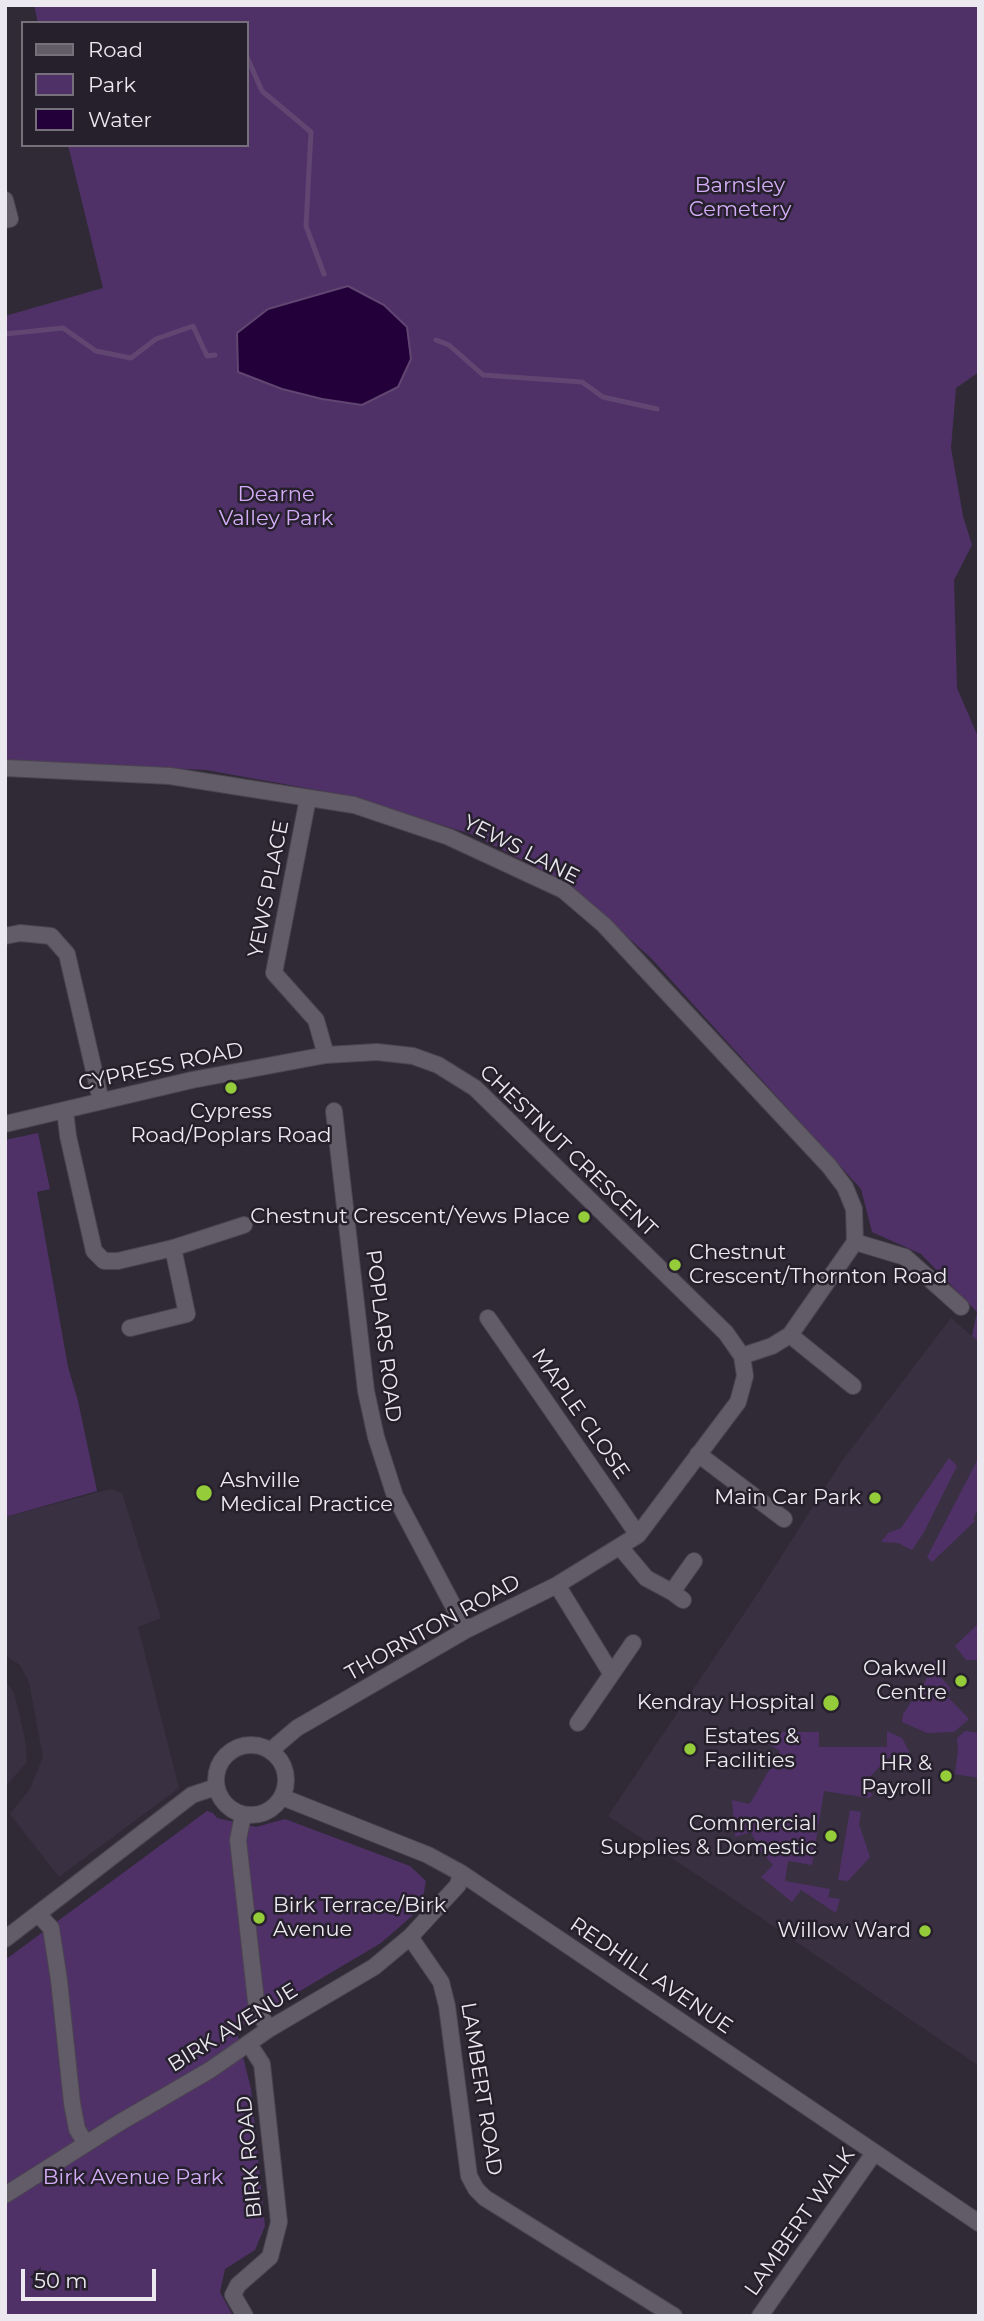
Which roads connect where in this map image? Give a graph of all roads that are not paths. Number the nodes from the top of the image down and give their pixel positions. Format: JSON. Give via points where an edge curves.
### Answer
{"nodes":[{"id":1,"x":5,"y":201,"type":"edge"},
{"id":2,"x":5,"y":220,"type":"edge"},
{"id":3,"x":5,"y":768,"type":"edge"},
{"id":4,"x":308,"y":798,"type":"junction"},
{"id":5,"x":5,"y":936,"type":"edge"},
{"id":6,"x":326,"y":1055,"type":"junction"},
{"id":7,"x":101,"y":1101,"type":"junction"},
{"id":8,"x":65,"y":1110,"type":"junction"},
{"id":9,"x":334,"y":1111,"type":"dead end"},
{"id":10,"x":5,"y":1124,"type":"edge"},
{"id":11,"x":244,"y":1225,"type":"dead end"},
{"id":12,"x":855,"y":1242,"type":"junction"},
{"id":13,"x":173,"y":1248,"type":"junction"},
{"id":14,"x":961,"y":1307,"type":"dead end"},
{"id":15,"x":488,"y":1318,"type":"dead end"},
{"id":16,"x":130,"y":1328,"type":"dead end"},
{"id":17,"x":790,"y":1335,"type":"junction"},
{"id":18,"x":742,"y":1356,"type":"junction"},
{"id":19,"x":853,"y":1386,"type":"dead end"},
{"id":20,"x":698,"y":1454,"type":"junction"},
{"id":21,"x":784,"y":1519,"type":"dead end"},
{"id":22,"x":638,"y":1535,"type":"junction"},
{"id":23,"x":620,"y":1547,"type":"junction"},
{"id":24,"x":694,"y":1561,"type":"dead end"},
{"id":25,"x":557,"y":1585,"type":"junction"},
{"id":26,"x":466,"y":1630,"type":"junction"},
{"id":27,"x":633,"y":1643,"type":"dead end"},
{"id":28,"x":611,"y":1673,"type":"junction"},
{"id":29,"x":578,"y":1723,"type":"dead end"},
{"id":30,"x":270,"y":1751,"type":"junction"},
{"id":31,"x":216,"y":1787,"type":"junction"},
{"id":32,"x":282,"y":1797,"type":"junction"},
{"id":33,"x":243,"y":1815,"type":"junction"},
{"id":34,"x":461,"y":1873,"type":"junction"},
{"id":35,"x":38,"y":1914,"type":"junction"},
{"id":36,"x":410,"y":1937,"type":"junction"},
{"id":37,"x":5,"y":1939,"type":"edge"},
{"id":38,"x":269,"y":2029,"type":"junction"},
{"id":39,"x":249,"y":2044,"type":"junction"},
{"id":40,"x":86,"y":2144,"type":"junction"},
{"id":41,"x":874,"y":2152,"type":"junction"},
{"id":42,"x":5,"y":2195,"type":"edge"},
{"id":43,"x":979,"y":2223,"type":"edge"},
{"id":44,"x":245,"y":2316,"type":"edge"},
{"id":45,"x":674,"y":2316,"type":"edge"},
{"id":46,"x":760,"y":2316,"type":"edge"}],
"edges":[{"from":1,"to":2,"type":"street","via":[[10,219]]},
{"from":3,"to":4,"type":"street","name":"YEWS LANE","via":[[170,776]]},
{"from":4,"to":6,"type":"street","name":"YEWS PLACE","via":[[274,973],[316,1020]]},
{"from":4,"to":12,"type":"street","name":"YEWS LANE","via":[[354,805],[403,820],[563,890],[604,925],[829,1167],[845,1187],[854,1209]]},
{"from":5,"to":7,"type":"street","via":[[51,936],[66,954]]},
{"from":6,"to":7,"type":"street","name":"CYPRESS ROAD"},
{"from":6,"to":18,"type":"street","name":"CHESTNUT CRESCENT","via":[[377,1052],[413,1056],[465,1080],[726,1333]]},
{"from":7,"to":8,"type":"street","name":"CYPRESS ROAD"},
{"from":8,"to":10,"type":"street","name":"CYPRESS ROAD"},
{"from":8,"to":13,"type":"street","via":[[94,1251],[104,1261],[118,1261]]},
{"from":9,"to":26,"type":"street","name":"POPLARS ROAD","via":[[366,1391],[376,1437],[395,1496]]},
{"from":11,"to":13,"type":"street"},
{"from":12,"to":14,"type":"street","via":[[905,1257]]},
{"from":12,"to":17,"type":"street"},
{"from":13,"to":16,"type":"street","via":[[187,1314]]},
{"from":15,"to":22,"type":"street","name":"MAPLE CLOSE"},
{"from":17,"to":18,"type":"street"},
{"from":17,"to":19,"type":"street"},
{"from":18,"to":20,"type":"street","name":"THORNTON ROAD","via":[[745,1376],[738,1402]]},
{"from":20,"to":21,"type":"street"},
{"from":20,"to":22,"type":"street","name":"THORNTON ROAD"},
{"from":22,"to":23,"type":"street","name":"THORNTON ROAD"},
{"from":23,"to":24,"type":"street","via":[[646,1578],[678,1596]]},
{"from":23,"to":25,"type":"street","name":"THORNTON ROAD"},
{"from":25,"to":26,"type":"street","name":"THORNTON ROAD"},
{"from":25,"to":28,"type":"street"},
{"from":26,"to":30,"type":"street","name":"THORNTON ROAD","via":[[297,1728]]},
{"from":27,"to":28,"type":"street"},
{"from":28,"to":29,"type":"street"},
{"from":30,"to":31,"type":"street","via":[[249,1745],[229,1753],[218,1768]]},
{"from":30,"to":32,"type":"street","via":[[286,1777]]},
{"from":31,"to":33,"type":"street","via":[[225,1804]]},
{"from":31,"to":35,"type":"street","via":[[192,1795]]},
{"from":32,"to":33,"type":"street","via":[[264,1813]]},
{"from":32,"to":34,"type":"street","name":"REDHILL AVENUE","via":[[428,1855]]},
{"from":33,"to":38,"type":"street","via":[[238,1840],[256,2001]]},
{"from":34,"to":36,"type":"street","name":"BIRK AVENUE","via":[[458,1885]]},
{"from":34,"to":41,"type":"street","name":"REDHILL AVENUE"},
{"from":35,"to":37,"type":"street"},
{"from":35,"to":40,"type":"street","via":[[51,1928],[72,2103],[77,2129]]},
{"from":36,"to":38,"type":"street","name":"BIRK AVENUE","via":[[374,1967]]},
{"from":36,"to":45,"type":"street","name":"LAMBERT ROAD","via":[[441,1982],[469,2176],[476,2189],[485,2199]]},
{"from":38,"to":39,"type":"street","name":"BIRK AVENUE"},
{"from":39,"to":40,"type":"street","name":"BIRK AVENUE"},
{"from":39,"to":44,"type":"street","name":"BIRK ROAD","via":[[262,2064],[279,2222],[270,2257],[233,2295]]},
{"from":40,"to":42,"type":"street","name":"BIRK AVENUE"},
{"from":41,"to":43,"type":"street","name":"REDHILL AVENUE"},
{"from":41,"to":46,"type":"street","name":"LAMBERT WALK"}]}
